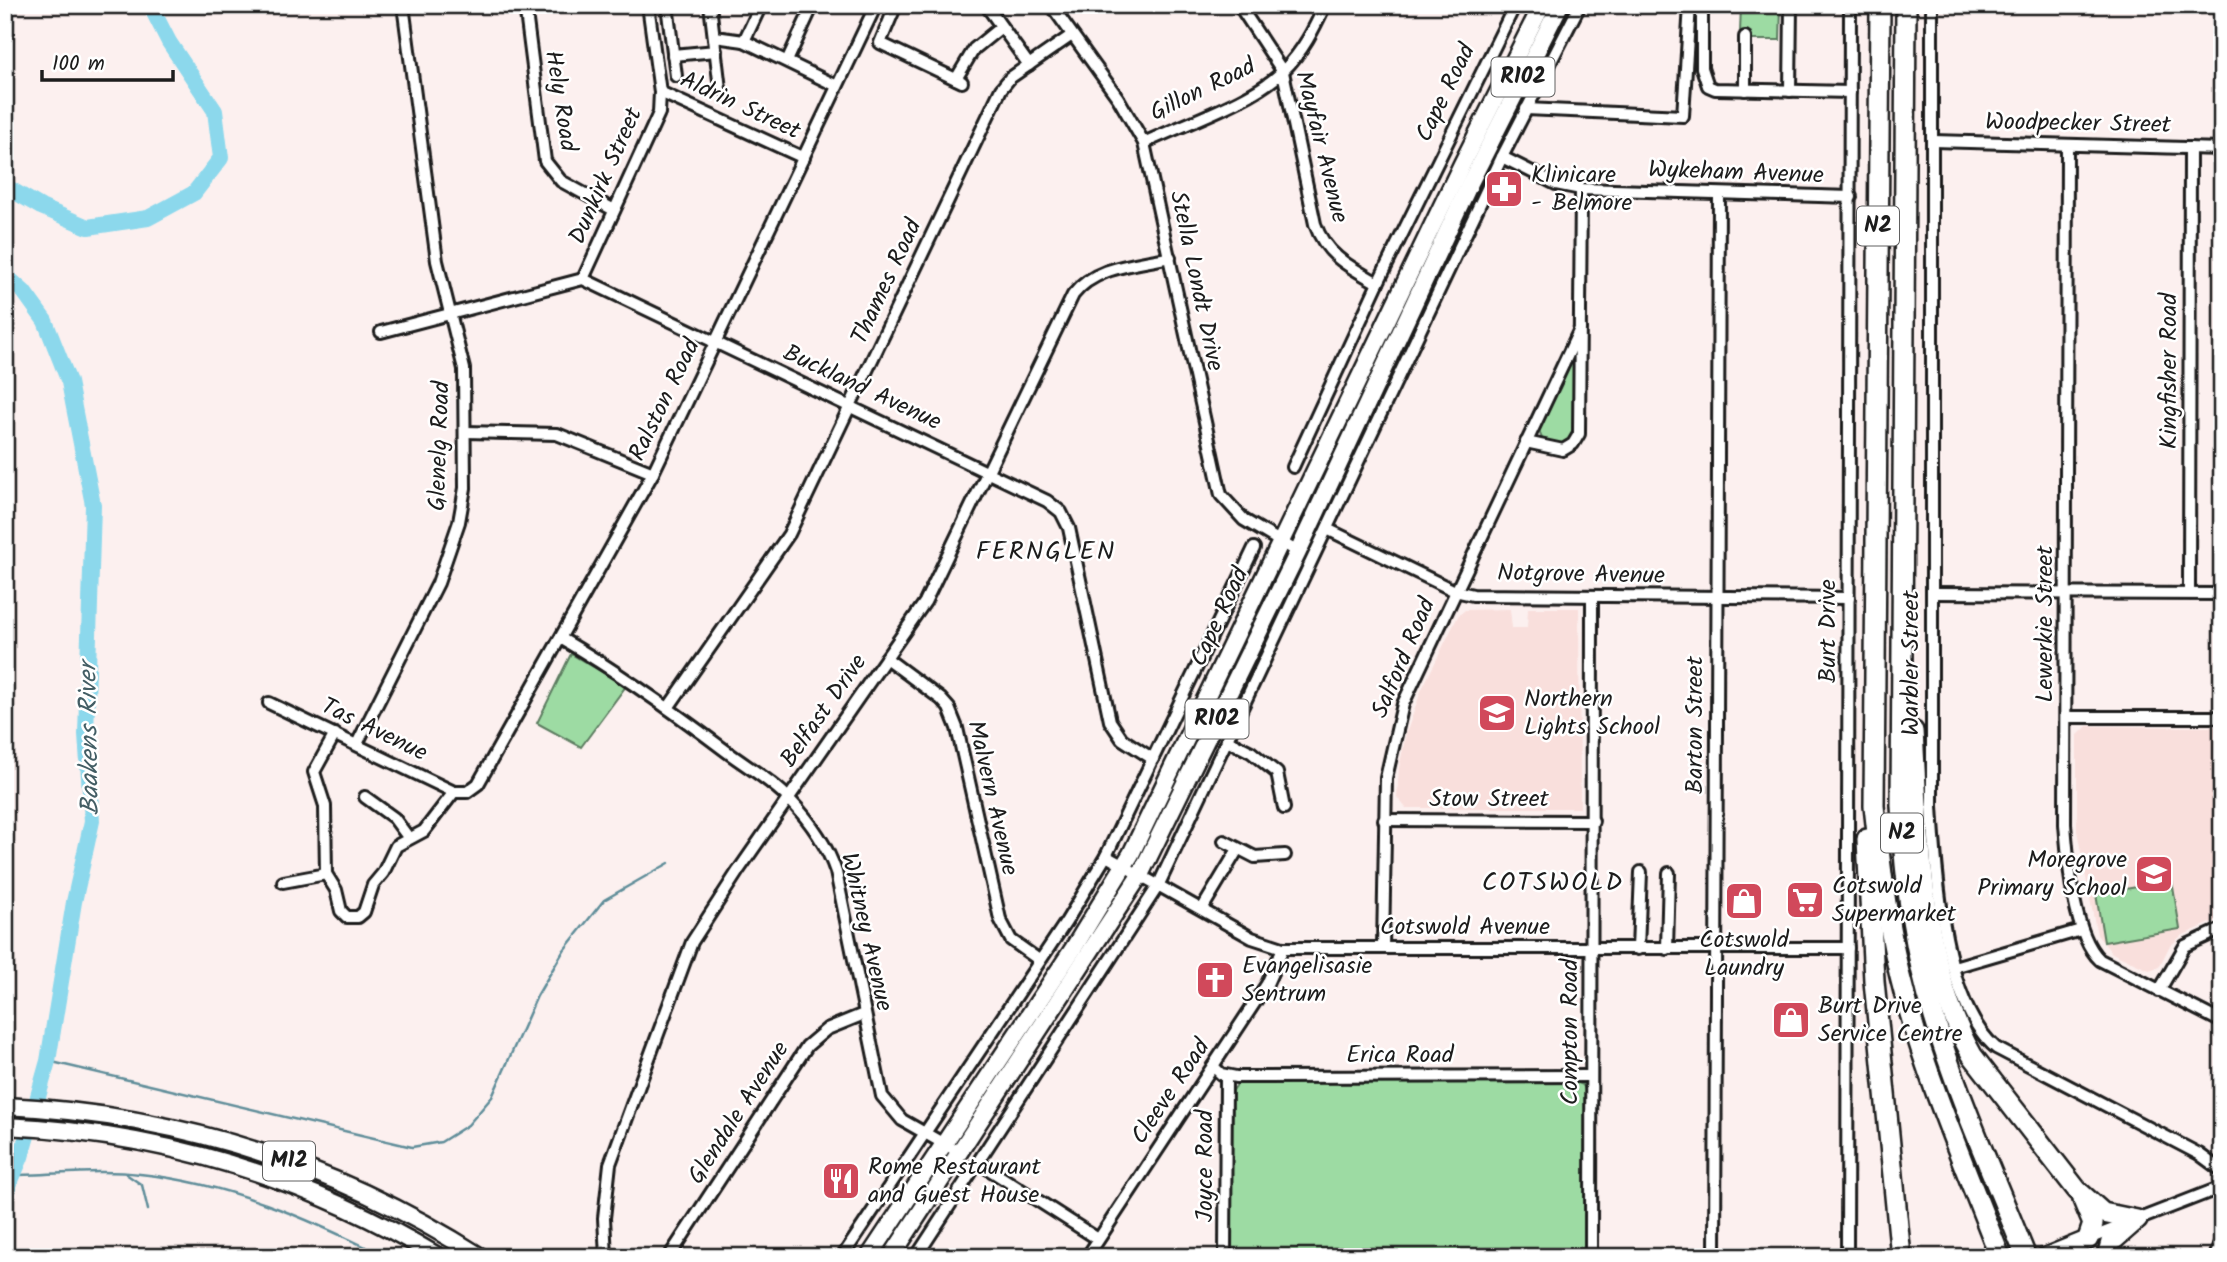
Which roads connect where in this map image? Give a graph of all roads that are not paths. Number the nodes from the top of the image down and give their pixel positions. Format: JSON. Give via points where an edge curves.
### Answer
{"nodes":[{"id":1,"x":403,"y":5,"type":"edge"},
{"id":2,"x":525,"y":5,"type":"edge"},
{"id":3,"x":648,"y":5,"type":"edge"},
{"id":4,"x":667,"y":5,"type":"edge"},
{"id":5,"x":710,"y":5,"type":"edge"},
{"id":6,"x":761,"y":5,"type":"edge"},
{"id":7,"x":813,"y":5,"type":"edge"},
{"id":8,"x":876,"y":5,"type":"edge"},
{"id":9,"x":896,"y":5,"type":"edge"},
{"id":10,"x":986,"y":5,"type":"edge"},
{"id":11,"x":1051,"y":5,"type":"edge"},
{"id":12,"x":1239,"y":5,"type":"edge"},
{"id":13,"x":1325,"y":5,"type":"edge"},
{"id":14,"x":1515,"y":5,"type":"edge"},
{"id":15,"x":1542,"y":5,"type":"edge"},
{"id":16,"x":1560,"y":5,"type":"edge"},
{"id":17,"x":1580,"y":5,"type":"edge"},
{"id":18,"x":1690,"y":5,"type":"edge"},
{"id":19,"x":1702,"y":5,"type":"edge"},
{"id":20,"x":1791,"y":5,"type":"edge"},
{"id":21,"x":1850,"y":5,"type":"edge"},
{"id":22,"x":1880,"y":5,"type":"edge"},
{"id":23,"x":1906,"y":5,"type":"edge"},
{"id":24,"x":1932,"y":5,"type":"edge"},
{"id":25,"x":1001,"y":27,"type":"junction"},
{"id":26,"x":1072,"y":35,"type":"junction"},
{"id":27,"x":715,"y":37,"type":"junction"},
{"id":28,"x":1745,"y":37,"type":"dead end"},
{"id":29,"x":744,"y":41,"type":"junction"},
{"id":30,"x":716,"y":51,"type":"junction"},
{"id":31,"x":673,"y":55,"type":"junction"},
{"id":32,"x":787,"y":61,"type":"junction"},
{"id":33,"x":1029,"y":65,"type":"junction"},
{"id":34,"x":1283,"y":72,"type":"junction"},
{"id":35,"x":676,"y":76,"type":"dead end"},
{"id":36,"x":837,"y":86,"type":"junction"},
{"id":37,"x":720,"y":89,"type":"dead end"},
{"id":38,"x":1745,"y":90,"type":"junction"},
{"id":39,"x":1790,"y":91,"type":"junction"},
{"id":40,"x":1850,"y":92,"type":"junction"},
{"id":41,"x":660,"y":93,"type":"junction"},
{"id":42,"x":1526,"y":108,"type":"junction"},
{"id":43,"x":1933,"y":141,"type":"junction"},
{"id":44,"x":1144,"y":142,"type":"junction"},
{"id":45,"x":2067,"y":145,"type":"junction"},
{"id":46,"x":2190,"y":148,"type":"junction"},
{"id":47,"x":2222,"y":149,"type":"edge"},
{"id":48,"x":1487,"y":150,"type":"junction"},
{"id":49,"x":804,"y":159,"type":"junction"},
{"id":50,"x":1581,"y":189,"type":"junction"},
{"id":51,"x":1719,"y":194,"type":"junction"},
{"id":52,"x":1850,"y":197,"type":"junction"},
{"id":53,"x":614,"y":210,"type":"junction"},
{"id":54,"x":1170,"y":257,"type":"junction"},
{"id":55,"x":583,"y":279,"type":"junction"},
{"id":56,"x":1378,"y":283,"type":"junction"},
{"id":57,"x":450,"y":313,"type":"junction"},
{"id":58,"x":1580,"y":329,"type":"junction"},
{"id":59,"x":381,"y":332,"type":"dead end"},
{"id":60,"x":716,"y":343,"type":"junction"},
{"id":61,"x":852,"y":406,"type":"junction"},
{"id":62,"x":466,"y":432,"type":"junction"},
{"id":63,"x":1526,"y":442,"type":"junction"},
{"id":64,"x":1293,"y":467,"type":"dead end"},
{"id":65,"x":989,"y":472,"type":"junction"},
{"id":66,"x":653,"y":473,"type":"junction"},
{"id":67,"x":1327,"y":528,"type":"junction"},
{"id":68,"x":1281,"y":542,"type":"junction"},
{"id":69,"x":1254,"y":548,"type":"dead end"},
{"id":70,"x":1902,"y":548,"type":"junction"},
{"id":71,"x":1298,"y":552,"type":"junction"},
{"id":72,"x":1455,"y":591,"type":"junction"},
{"id":73,"x":1932,"y":593,"type":"junction"},
{"id":74,"x":2189,"y":593,"type":"junction"},
{"id":75,"x":2065,"y":594,"type":"junction"},
{"id":76,"x":2222,"y":594,"type":"edge"},
{"id":77,"x":1717,"y":597,"type":"junction"},
{"id":78,"x":1592,"y":598,"type":"junction"},
{"id":79,"x":1849,"y":598,"type":"junction"},
{"id":80,"x":562,"y":639,"type":"junction"},
{"id":81,"x":886,"y":658,"type":"junction"},
{"id":82,"x":269,"y":703,"type":"dead end"},
{"id":83,"x":668,"y":708,"type":"junction"},
{"id":84,"x":2067,"y":717,"type":"junction"},
{"id":85,"x":2222,"y":717,"type":"edge"},
{"id":86,"x":335,"y":734,"type":"junction"},
{"id":87,"x":1227,"y":740,"type":"junction"},
{"id":88,"x":357,"y":744,"type":"junction"},
{"id":89,"x":1153,"y":759,"type":"junction"},
{"id":90,"x":1873,"y":780,"type":"junction"},
{"id":91,"x":458,"y":793,"type":"junction"},
{"id":92,"x":365,"y":797,"type":"dead end"},
{"id":93,"x":789,"y":798,"type":"junction"},
{"id":94,"x":1284,"y":808,"type":"dead end"},
{"id":95,"x":1384,"y":820,"type":"junction"},
{"id":96,"x":1593,"y":821,"type":"junction"},
{"id":97,"x":408,"y":837,"type":"junction"},
{"id":98,"x":1224,"y":841,"type":"dead end"},
{"id":99,"x":1238,"y":849,"type":"junction"},
{"id":100,"x":1286,"y":855,"type":"dead end"},
{"id":101,"x":1106,"y":856,"type":"junction"},
{"id":102,"x":1125,"y":866,"type":"junction"},
{"id":103,"x":1641,"y":872,"type":"dead end"},
{"id":104,"x":1669,"y":873,"type":"dead end"},
{"id":105,"x":326,"y":874,"type":"junction"},
{"id":106,"x":1140,"y":875,"type":"junction"},
{"id":107,"x":283,"y":881,"type":"dead end"},
{"id":108,"x":1158,"y":886,"type":"junction"},
{"id":109,"x":1202,"y":909,"type":"junction"},
{"id":110,"x":2222,"y":929,"type":"edge"},
{"id":111,"x":2081,"y":930,"type":"junction"},
{"id":112,"x":1283,"y":948,"type":"junction"},
{"id":113,"x":1383,"y":948,"type":"junction"},
{"id":114,"x":1591,"y":948,"type":"junction"},
{"id":115,"x":1848,"y":948,"type":"junction"},
{"id":116,"x":1639,"y":949,"type":"junction"},
{"id":117,"x":1667,"y":949,"type":"junction"},
{"id":118,"x":1716,"y":949,"type":"junction"},
{"id":119,"x":1038,"y":960,"type":"junction"},
{"id":120,"x":1954,"y":967,"type":"junction"},
{"id":121,"x":2160,"y":991,"type":"junction"},
{"id":122,"x":864,"y":1014,"type":"junction"},
{"id":123,"x":2222,"y":1023,"type":"edge"},
{"id":124,"x":1213,"y":1066,"type":"junction"},
{"id":125,"x":1226,"y":1076,"type":"junction"},
{"id":126,"x":1591,"y":1076,"type":"junction"},
{"id":127,"x":5,"y":1106,"type":"edge"},
{"id":128,"x":5,"y":1126,"type":"edge"},
{"id":129,"x":923,"y":1134,"type":"junction"},
{"id":130,"x":943,"y":1144,"type":"junction"},
{"id":131,"x":960,"y":1153,"type":"junction"},
{"id":132,"x":2199,"y":1154,"type":"junction"},
{"id":133,"x":2222,"y":1161,"type":"edge"},
{"id":134,"x":979,"y":1163,"type":"junction"},
{"id":135,"x":2222,"y":1171,"type":"edge"},
{"id":136,"x":2222,"y":1187,"type":"edge"},
{"id":137,"x":2077,"y":1190,"type":"junction"},
{"id":138,"x":2136,"y":1220,"type":"junction"},
{"id":139,"x":2222,"y":1238,"type":"edge"},
{"id":140,"x":1098,"y":1239,"type":"junction"},
{"id":141,"x":2086,"y":1240,"type":"junction"},
{"id":142,"x":2039,"y":1256,"type":"edge"},
{"id":143,"x":439,"y":1257,"type":"edge"},
{"id":144,"x":481,"y":1257,"type":"edge"},
{"id":145,"x":606,"y":1257,"type":"edge"},
{"id":146,"x":669,"y":1257,"type":"edge"},
{"id":147,"x":842,"y":1257,"type":"edge"},
{"id":148,"x":869,"y":1257,"type":"edge"},
{"id":149,"x":891,"y":1257,"type":"edge"},
{"id":150,"x":916,"y":1257,"type":"edge"},
{"id":151,"x":1087,"y":1257,"type":"edge"},
{"id":152,"x":1226,"y":1257,"type":"edge"},
{"id":153,"x":1591,"y":1257,"type":"edge"},
{"id":154,"x":1715,"y":1257,"type":"edge"},
{"id":155,"x":1847,"y":1257,"type":"edge"},
{"id":156,"x":1901,"y":1257,"type":"edge"},
{"id":157,"x":2000,"y":1257,"type":"edge"},
{"id":158,"x":2101,"y":1257,"type":"edge"},
{"id":159,"x":2107,"y":1257,"type":"edge"},
{"id":160,"x":2215,"y":1257,"type":"edge"}],
"edges":[{"from":1,"to":57,"type":"street","name":"Glenelg Road","via":[[437,261]]},
{"from":2,"to":53,"type":"street","name":"Hely Road","via":[[545,161],[561,181]]},
{"from":3,"to":41,"type":"street","name":"Dunkirk Street"},
{"from":4,"to":31,"type":"street"},
{"from":5,"to":27,"type":"street"},
{"from":6,"to":29,"type":"street"},
{"from":7,"to":32,"type":"street"},
{"from":8,"to":36,"type":"street","name":"Ralston Road"},
{"from":9,"to":25,"type":"street","via":[[880,43],[959,81],[974,49]]},
{"from":10,"to":25,"type":"street"},
{"from":11,"to":26,"type":"street","name":"Stella Londt Drive"},
{"from":12,"to":34,"type":"street","name":"Mayfair Avenue"},
{"from":13,"to":34,"type":"street","name":"Gillon Road","via":[[1301,51]]},
{"from":14,"to":56,"type":"street","name":"Cape Road"},
{"from":15,"to":48,"type":"main road","name":"Cape Road","number":"R102"},
{"from":16,"to":48,"type":"main road","name":"Cape Road","number":"R102"},
{"from":17,"to":42,"type":"street","name":"Cape Road"},
{"from":18,"to":42,"type":"street","via":[[1683,116]]},
{"from":19,"to":38,"type":"street","via":[[1704,80],[1715,89]]},
{"from":20,"to":39,"type":"street"},
{"from":21,"to":40,"type":"street","name":"Burt Drive"},
{"from":22,"to":90,"type":"highway","number":"N2"},
{"from":23,"to":70,"type":"highway","number":"N2"},
{"from":24,"to":43,"type":"street","name":"Warbler Street"},
{"from":25,"to":33,"type":"street"},
{"from":26,"to":33,"type":"street","name":"Thames Road"},
{"from":26,"to":44,"type":"street","name":"Stella Londt Drive"},
{"from":27,"to":29,"type":"street"},
{"from":27,"to":30,"type":"street"},
{"from":28,"to":38,"type":"street"},
{"from":29,"to":32,"type":"street"},
{"from":30,"to":31,"type":"street"},
{"from":30,"to":37,"type":"street"},
{"from":31,"to":35,"type":"street"},
{"from":32,"to":36,"type":"street"},
{"from":33,"to":61,"type":"street","name":"Thames Road","via":[[1001,89]]},
{"from":34,"to":44,"type":"street","name":"Gillon Road","via":[[1252,92]]},
{"from":34,"to":56,"type":"street","name":"Mayfair Avenue","via":[[1322,242],[1335,257]]},
{"from":36,"to":49,"type":"street","name":"Ralston Road"},
{"from":38,"to":39,"type":"street"},
{"from":39,"to":40,"type":"street"},
{"from":40,"to":52,"type":"street","name":"Burt Drive"},
{"from":41,"to":49,"type":"street","name":"Aldrin Street"},
{"from":41,"to":53,"type":"street","name":"Dunkirk Street","via":[[657,119]]},
{"from":42,"to":48,"type":"street","name":"Cape Road"},
{"from":43,"to":45,"type":"street","name":"Woodpecker Street"},
{"from":43,"to":73,"type":"street","name":"Warbler Street"},
{"from":44,"to":54,"type":"street","name":"Stella Londt Drive"},
{"from":45,"to":46,"type":"street","name":"Woodpecker Street"},
{"from":45,"to":75,"type":"street","name":"Lewerkie Street"},
{"from":46,"to":47,"type":"street","name":"Woodpecker Street"},
{"from":46,"to":74,"type":"street","name":"Kingfisher Road"},
{"from":48,"to":50,"type":"street","name":"Wykeham Avenue","via":[[1556,184]]},
{"from":48,"to":67,"type":"street","name":"Cape Road"},
{"from":48,"to":68,"type":"main road","name":"Cape Road","number":"R102"},
{"from":48,"to":71,"type":"main road","name":"Cape Road","number":"R102"},
{"from":49,"to":60,"type":"street","name":"Ralston Road"},
{"from":50,"to":51,"type":"street","name":"Wykeham Avenue"},
{"from":50,"to":58,"type":"street","name":"Salford Road"},
{"from":51,"to":52,"type":"street","name":"Wykeham Avenue"},
{"from":51,"to":77,"type":"street","name":"Barton Street"},
{"from":52,"to":79,"type":"street","name":"Burt Drive"},
{"from":53,"to":55,"type":"street","name":"Dunkirk Street"},
{"from":54,"to":65,"type":"street","name":"Belfast Drive","via":[[1099,274],[1078,288]]},
{"from":54,"to":68,"type":"street","name":"Stella Londt Drive","via":[[1221,495],[1244,520]]},
{"from":55,"to":57,"type":"street"},
{"from":55,"to":60,"type":"street","name":"Buckland Avenue"},
{"from":56,"to":64,"type":"street","name":"Cape Road"},
{"from":57,"to":59,"type":"street"},
{"from":57,"to":62,"type":"street","name":"Glenelg Road","via":[[464,369]]},
{"from":58,"to":63,"type":"street","name":"Salford Road"},
{"from":58,"to":63,"type":"street","name":"Salford Road","via":[[1577,440],[1563,450]]},
{"from":60,"to":61,"type":"street","name":"Buckland Avenue"},
{"from":60,"to":66,"type":"street","name":"Ralston Road"},
{"from":61,"to":65,"type":"street","name":"Buckland Avenue"},
{"from":61,"to":83,"type":"street","name":"Thames Road","via":[[789,534]]},
{"from":62,"to":66,"type":"street","via":[[556,434]]},
{"from":62,"to":88,"type":"street","name":"Glenelg Road","via":[[465,488],[450,552]]},
{"from":63,"to":72,"type":"street","name":"Salford Road"},
{"from":65,"to":81,"type":"street","name":"Belfast Drive","via":[[933,588]]},
{"from":65,"to":89,"type":"street","name":"Buckland Avenue","via":[[1047,500],[1066,519],[1110,721],[1122,739]]},
{"from":66,"to":80,"type":"street","name":"Ralston Road"},
{"from":67,"to":72,"type":"street","name":"Notgrove Avenue"},
{"from":67,"to":87,"type":"street","name":"Cape Road"},
{"from":68,"to":71,"type":"street","name":"Stella Londt Drive"},
{"from":68,"to":102,"type":"main road","name":"Cape Road","number":"R102"},
{"from":69,"to":89,"type":"street","name":"Cape Road"},
{"from":70,"to":137,"type":"highway","via":[[1919,829],[1946,993],[1972,1055]]},
{"from":70,"to":142,"type":"highway","number":"N2","via":[[1901,805],[1917,951],[1944,1047]]},
{"from":71,"to":106,"type":"main road","name":"Cape Road","number":"R102"},
{"from":72,"to":78,"type":"street","name":"Notgrove Avenue"},
{"from":72,"to":95,"type":"street","name":"Salford Road","via":[[1396,727]]},
{"from":73,"to":75,"type":"street"},
{"from":73,"to":120,"type":"street","name":"Warbler Street","via":[[1932,820],[1941,907]]},
{"from":74,"to":75,"type":"street"},
{"from":74,"to":76,"type":"street"},
{"from":75,"to":84,"type":"street","name":"Lewerkie Street"},
{"from":77,"to":78,"type":"street","name":"Notgrove Avenue"},
{"from":77,"to":79,"type":"street","name":"Notgrove Avenue"},
{"from":77,"to":118,"type":"street","name":"Barton Street"},
{"from":78,"to":96,"type":"street","name":"Compton Road"},
{"from":79,"to":115,"type":"street","name":"Burt Drive"},
{"from":80,"to":83,"type":"street","name":"Whitney Avenue"},
{"from":80,"to":91,"type":"street","name":"Ralston Road","via":[[478,783]]},
{"from":81,"to":93,"type":"street","name":"Belfast Drive"},
{"from":81,"to":119,"type":"street","name":"Malvern Avenue","via":[[949,708],[1000,919],[1011,940]]},
{"from":82,"to":86,"type":"street","name":"Tas Avenue"},
{"from":83,"to":93,"type":"street","name":"Whitney Avenue"},
{"from":84,"to":85,"type":"street"},
{"from":84,"to":111,"type":"street","name":"Lewerkie Street","via":[[2066,831]]},
{"from":86,"to":88,"type":"street","name":"Tas Avenue"},
{"from":86,"to":105,"type":"street","via":[[314,772],[325,806]]},
{"from":87,"to":94,"type":"street","via":[[1277,773]]},
{"from":87,"to":108,"type":"street","name":"Cape Road"},
{"from":88,"to":91,"type":"street","name":"Tas Avenue"},
{"from":89,"to":101,"type":"street","name":"Cape Road"},
{"from":90,"to":156,"type":"highway","via":[[1868,794],[1868,893]]},
{"from":90,"to":157,"type":"highway","number":"N2","via":[[1884,893],[1902,987],[1925,1062]]},
{"from":91,"to":97,"type":"street","name":"Ralston Road","via":[[424,831]]},
{"from":92,"to":97,"type":"street","via":[[394,818]]},
{"from":93,"to":122,"type":"street","name":"Whitney Avenue","via":[[831,856]]},
{"from":93,"to":145,"type":"street","name":"Belfast Drive","via":[[698,929],[685,957],[610,1164],[604,1218]]},
{"from":95,"to":96,"type":"street","name":"Stow Street"},
{"from":95,"to":113,"type":"street","name":"Salford Road"},
{"from":96,"to":114,"type":"street","name":"Compton Road"},
{"from":97,"to":105,"type":"street","name":"Ralston Road","via":[[392,851],[358,917],[341,911]]},
{"from":98,"to":99,"type":"street"},
{"from":99,"to":100,"type":"street","via":[[1259,858]]},
{"from":99,"to":109,"type":"street"},
{"from":101,"to":102,"type":"street","name":"Cotswold Avenue"},
{"from":101,"to":119,"type":"street","name":"Cape Road"},
{"from":102,"to":106,"type":"street","name":"Cotswold Avenue"},
{"from":102,"to":130,"type":"main road","name":"Cape Road","number":"R102"},
{"from":103,"to":116,"type":"street"},
{"from":104,"to":117,"type":"street"},
{"from":105,"to":107,"type":"street"},
{"from":106,"to":108,"type":"street","name":"Cotswold Avenue"},
{"from":106,"to":131,"type":"main road","name":"Cape Road","number":"R102"},
{"from":108,"to":109,"type":"street","name":"Cotswold Avenue"},
{"from":108,"to":134,"type":"street","name":"Cape Road"},
{"from":109,"to":112,"type":"street","name":"Cotswold Avenue","via":[[1252,938]]},
{"from":110,"to":121,"type":"street","via":[[2185,946]]},
{"from":111,"to":120,"type":"street"},
{"from":111,"to":121,"type":"street","name":"Lewerkie Street","via":[[2100,960]]},
{"from":112,"to":113,"type":"street","name":"Cotswold Avenue"},
{"from":112,"to":124,"type":"street","name":"Cleeve Road","via":[[1276,970]]},
{"from":113,"to":114,"type":"street","name":"Cotswold Avenue"},
{"from":114,"to":116,"type":"street","name":"Cotswold Avenue"},
{"from":114,"to":126,"type":"street","name":"Compton Road"},
{"from":115,"to":118,"type":"street","name":"Cotswold Avenue"},
{"from":115,"to":155,"type":"street","name":"Burt Drive"},
{"from":116,"to":117,"type":"street","name":"Cotswold Avenue"},
{"from":117,"to":118,"type":"street","name":"Cotswold Avenue"},
{"from":118,"to":154,"type":"street","name":"Barton Street"},
{"from":119,"to":129,"type":"street","name":"Cape Road"},
{"from":120,"to":132,"type":"street","name":"Warbler Street","via":[[1973,1023],[1996,1048]]},
{"from":121,"to":123,"type":"street","name":"Lewerkie Street"},
{"from":122,"to":129,"type":"street","name":"Whitney Avenue","via":[[882,1096],[894,1114]]},
{"from":122,"to":146,"type":"street","name":"Glendale Avenue","via":[[827,1029],[807,1046]]},
{"from":124,"to":125,"type":"street"},
{"from":124,"to":140,"type":"street","name":"Cleeve Road"},
{"from":125,"to":126,"type":"street","name":"Erica Road"},
{"from":125,"to":152,"type":"street","name":"Joyce Road"},
{"from":126,"to":153,"type":"street","name":"Compton Road"},
{"from":127,"to":144,"type":"main road","number":"M12","via":[[163,1125],[278,1157],[376,1197]]},
{"from":128,"to":143,"type":"main road","number":"M12","via":[[161,1145],[246,1167],[336,1201]]},
{"from":129,"to":130,"type":"street","name":"Whitney Avenue"},
{"from":129,"to":147,"type":"street","name":"Cape Road"},
{"from":130,"to":131,"type":"street","name":"Whitney Avenue"},
{"from":130,"to":148,"type":"main road","name":"Cape Road","number":"R102"},
{"from":131,"to":149,"type":"main road","name":"Cape Road","number":"R102"},
{"from":132,"to":133,"type":"street"},
{"from":132,"to":135,"type":"street","name":"Warbler Street"},
{"from":134,"to":140,"type":"street"},
{"from":134,"to":150,"type":"street","name":"Cape Road"},
{"from":136,"to":138,"type":"street"},
{"from":137,"to":138,"type":"highway","via":[[2102,1213]]},
{"from":137,"to":141,"type":"highway","via":[[2092,1218],[2093,1229]]},
{"from":138,"to":141,"type":"street"},
{"from":138,"to":159,"type":"highway","via":[[2111,1242]]},
{"from":139,"to":160,"type":"street"},
{"from":140,"to":151,"type":"street","name":"Cleeve Road"},
{"from":141,"to":142,"type":"main road"},
{"from":141,"to":158,"type":"highway"}]}
